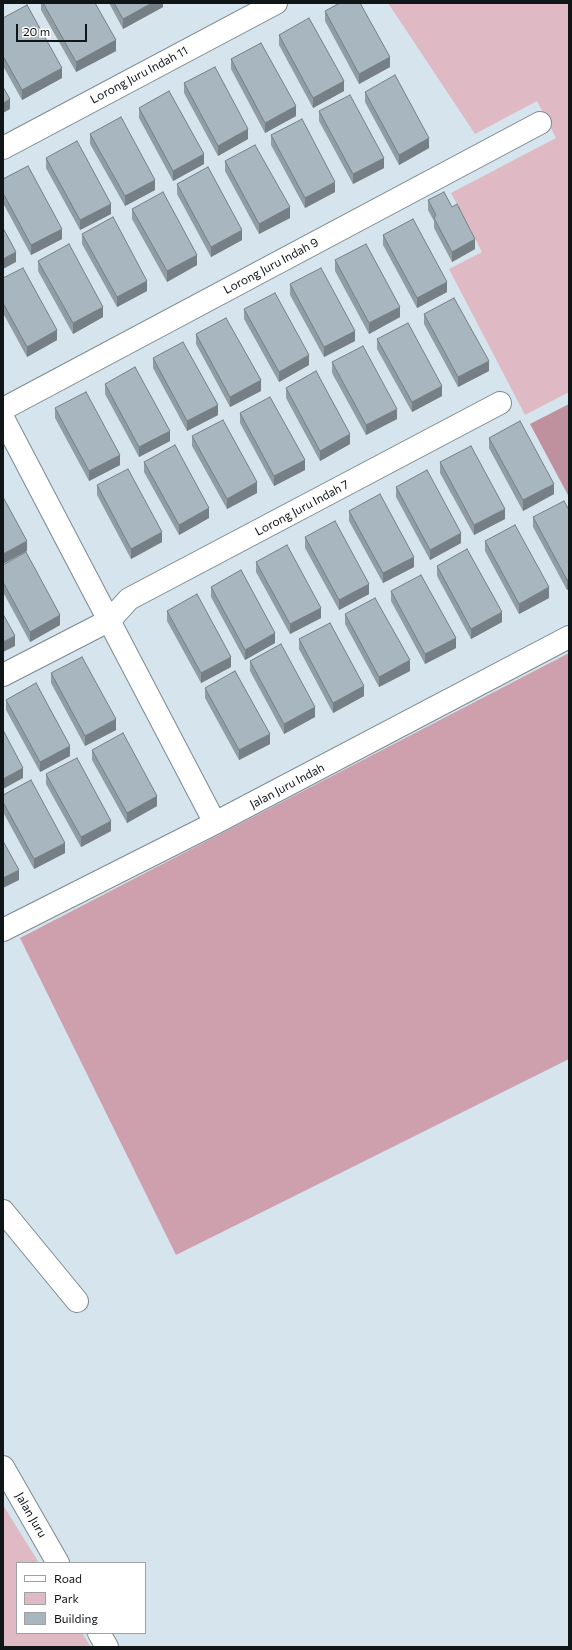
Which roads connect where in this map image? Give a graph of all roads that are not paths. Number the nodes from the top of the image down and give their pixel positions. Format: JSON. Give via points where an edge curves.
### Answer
{"nodes":[{"id":1,"x":276,"y":3,"type":"edge"},
{"id":2,"x":540,"y":123,"type":"dead end"},
{"id":3,"x":3,"y":148,"type":"edge"},
{"id":4,"x":500,"y":403,"type":"dead end"},
{"id":5,"x":3,"y":409,"type":"edge"},
{"id":6,"x":3,"y":418,"type":"edge"},
{"id":7,"x":10,"y":450,"type":"edge"},
{"id":8,"x":110,"y":620,"type":"junction"},
{"id":9,"x":569,"y":637,"type":"edge"},
{"id":10,"x":3,"y":675,"type":"edge"},
{"id":11,"x":215,"y":823,"type":"junction"},
{"id":12,"x":3,"y":930,"type":"edge"},
{"id":13,"x":3,"y":1211,"type":"edge"},
{"id":14,"x":77,"y":1301,"type":"dead end"},
{"id":15,"x":3,"y":1467,"type":"edge"},
{"id":16,"x":57,"y":1562,"type":"edge"},
{"id":17,"x":100,"y":1634,"type":"edge"},
{"id":18,"x":107,"y":1647,"type":"edge"}],
"edges":[{"from":1,"to":3,"type":"street","name":"Lorong Juru Indah 11"},
{"from":2,"to":5,"type":"street","name":"Lorong Juru Indah 9"},
{"from":4,"to":8,"type":"street","name":"Lorong Juru Indah 7","via":[[129,599]]},
{"from":6,"to":7,"type":"street"},
{"from":7,"to":8,"type":"street"},
{"from":8,"to":10,"type":"street"},
{"from":8,"to":11,"type":"street"},
{"from":9,"to":11,"type":"street","name":"Jalan Juru Indah"},
{"from":11,"to":12,"type":"street","name":"Jalan Juru Indah"},
{"from":13,"to":14,"type":"street"},
{"from":15,"to":16,"type":"street","name":"Jalan Juru"},
{"from":17,"to":18,"type":"street"}]}
